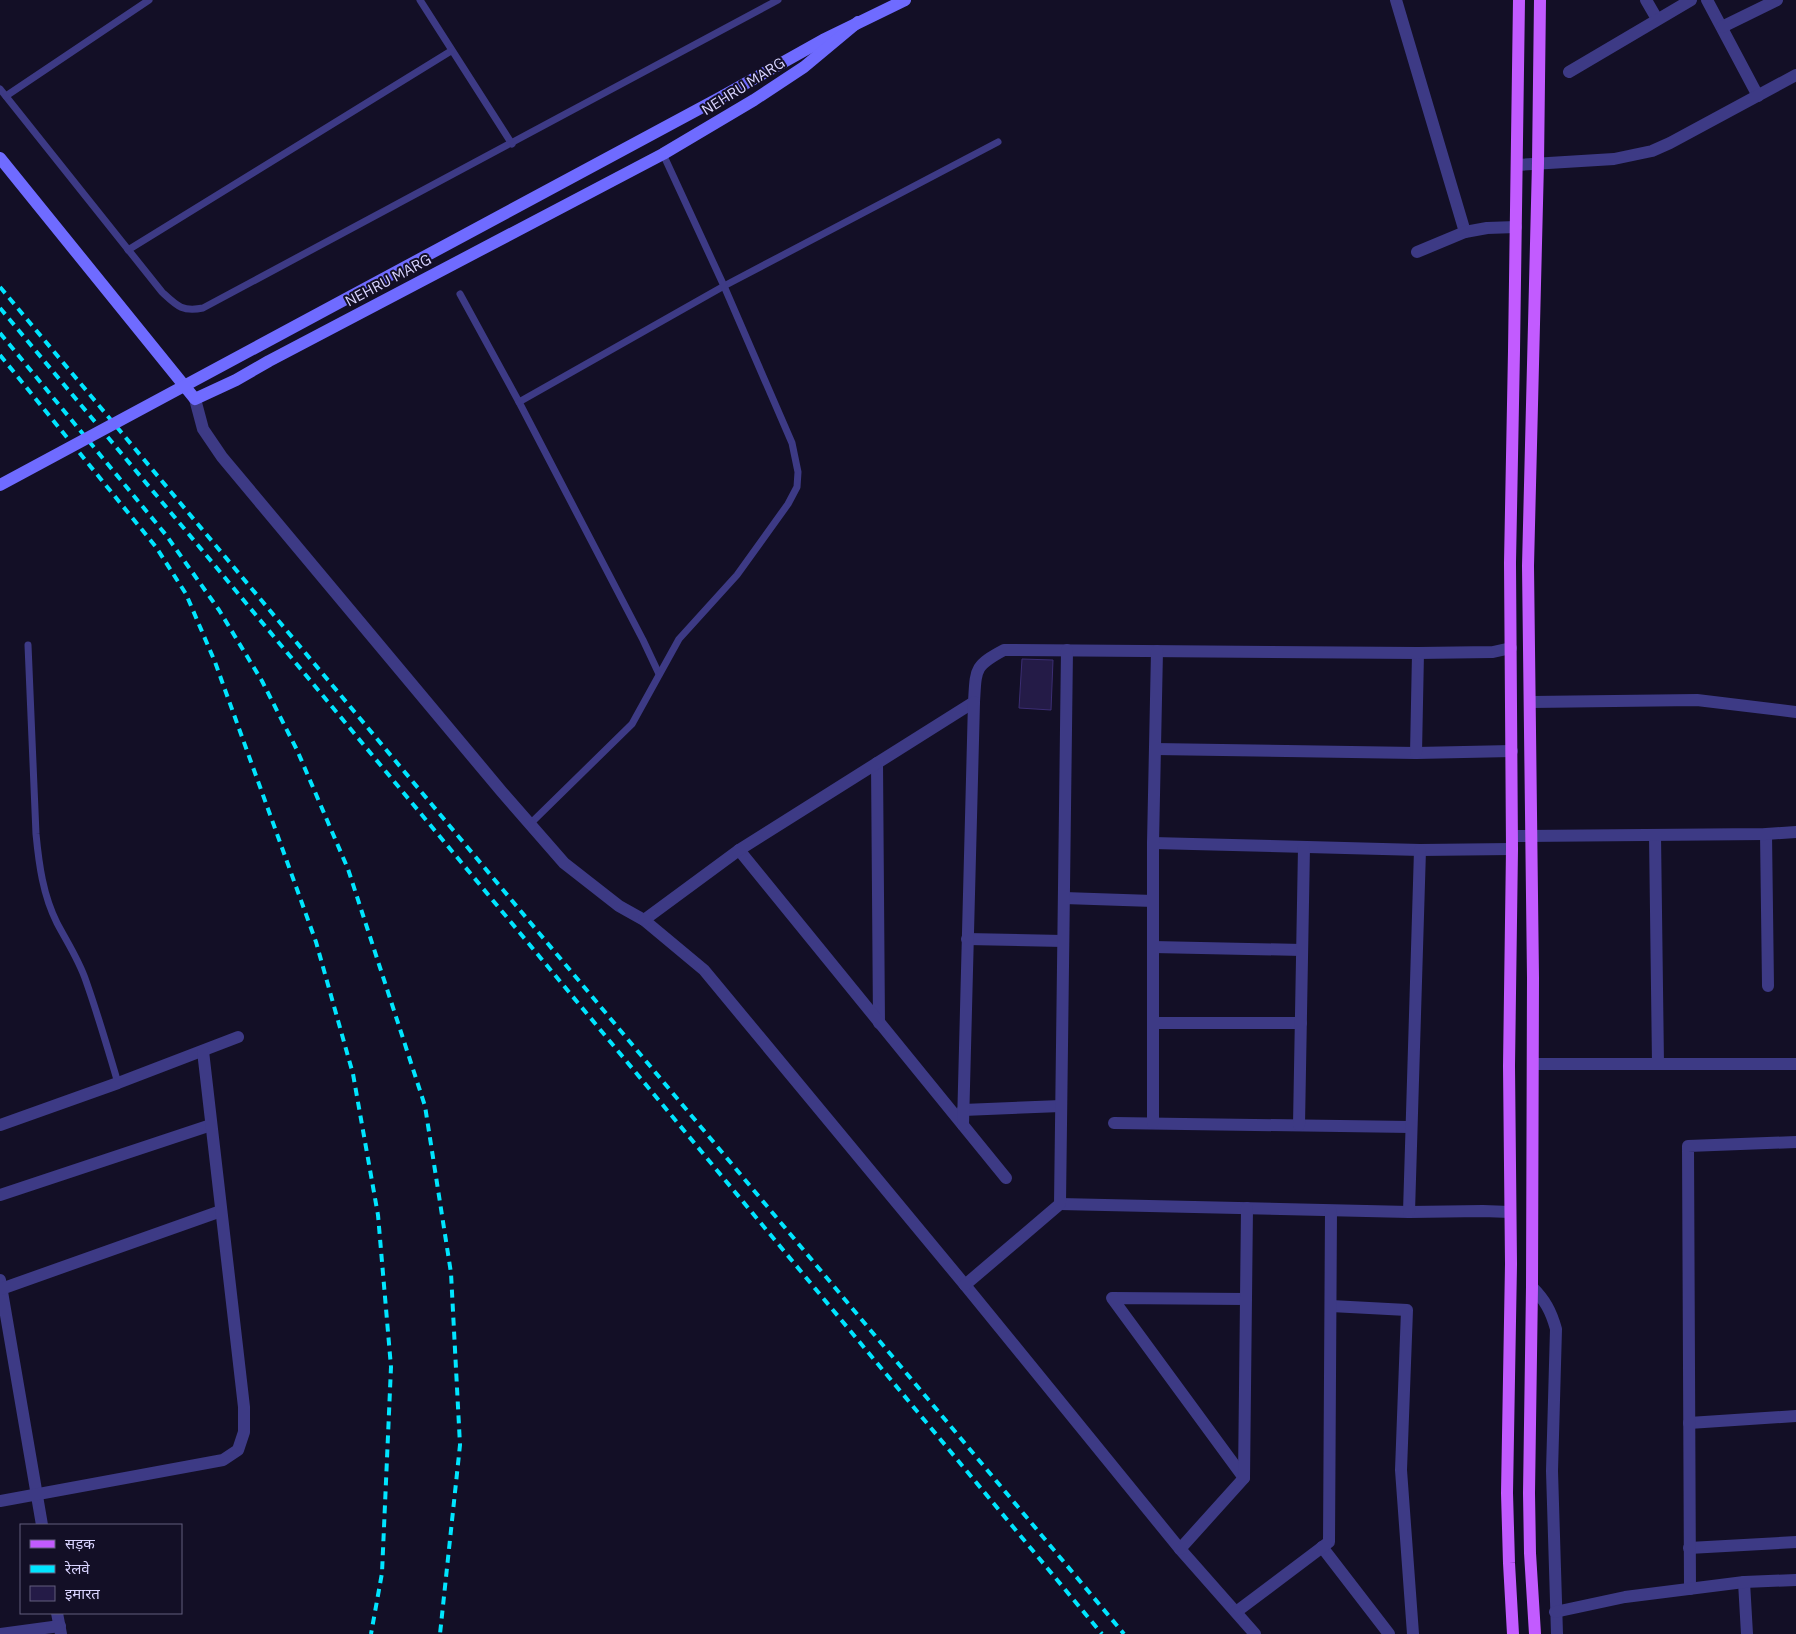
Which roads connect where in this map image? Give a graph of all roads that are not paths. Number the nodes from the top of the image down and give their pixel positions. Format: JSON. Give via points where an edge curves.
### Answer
{"nodes":[{"id":1,"x":149,"y":0,"type":"edge"},
{"id":2,"x":420,"y":0,"type":"edge"},
{"id":3,"x":778,"y":0,"type":"edge"},
{"id":4,"x":905,"y":0,"type":"edge"},
{"id":5,"x":1396,"y":0,"type":"edge"},
{"id":6,"x":1519,"y":0,"type":"edge"},
{"id":7,"x":1540,"y":0,"type":"edge"},
{"id":8,"x":1646,"y":0,"type":"edge"},
{"id":9,"x":1691,"y":0,"type":"edge"},
{"id":10,"x":1707,"y":0,"type":"edge"},
{"id":11,"x":1777,"y":0,"type":"edge"},
{"id":12,"x":1657,"y":19,"type":"junction"},
{"id":13,"x":858,"y":22,"type":"junction"},
{"id":14,"x":1722,"y":27,"type":"junction"},
{"id":15,"x":451,"y":51,"type":"junction"},
{"id":16,"x":1569,"y":72,"type":"dead end"},
{"id":17,"x":1796,"y":75,"type":"edge"},
{"id":18,"x":0,"y":90,"type":"edge"},
{"id":19,"x":6,"y":96,"type":"junction"},
{"id":20,"x":1758,"y":96,"type":"junction"},
{"id":21,"x":998,"y":142,"type":"dead end"},
{"id":22,"x":512,"y":144,"type":"junction"},
{"id":23,"x":663,"y":154,"type":"junction"},
{"id":24,"x":0,"y":158,"type":"edge"},
{"id":25,"x":1538,"y":163,"type":"junction"},
{"id":26,"x":1517,"y":165,"type":"junction"},
{"id":27,"x":1516,"y":226,"type":"junction"},
{"id":28,"x":1465,"y":232,"type":"junction"},
{"id":29,"x":128,"y":250,"type":"junction"},
{"id":30,"x":1417,"y":252,"type":"dead end"},
{"id":31,"x":724,"y":286,"type":"junction"},
{"id":32,"x":460,"y":294,"type":"dead end"},
{"id":33,"x":1533,"y":383,"type":"junction"},
{"id":34,"x":1514,"y":384,"type":"junction"},
{"id":35,"x":195,"y":399,"type":"junction"},
{"id":36,"x":520,"y":402,"type":"junction"},
{"id":37,"x":0,"y":485,"type":"edge"},
{"id":38,"x":28,"y":645,"type":"dead end"},
{"id":39,"x":1511,"y":648,"type":"junction"},
{"id":40,"x":1067,"y":650,"type":"junction"},
{"id":41,"x":1157,"y":651,"type":"junction"},
{"id":42,"x":1418,"y":653,"type":"junction"},
{"id":43,"x":658,"y":674,"type":"junction"},
{"id":44,"x":974,"y":702,"type":"junction"},
{"id":45,"x":1530,"y":702,"type":"junction"},
{"id":46,"x":1796,"y":712,"type":"edge"},
{"id":47,"x":1155,"y":749,"type":"junction"},
{"id":48,"x":1512,"y":751,"type":"junction"},
{"id":49,"x":1416,"y":753,"type":"junction"},
{"id":50,"x":877,"y":763,"type":"junction"},
{"id":51,"x":530,"y":824,"type":"junction"},
{"id":52,"x":1796,"y":832,"type":"edge"},
{"id":53,"x":1766,"y":834,"type":"junction"},
{"id":54,"x":1531,"y":835,"type":"junction"},
{"id":55,"x":1655,"y":835,"type":"junction"},
{"id":56,"x":1512,"y":836,"type":"junction"},
{"id":57,"x":1153,"y":843,"type":"junction"},
{"id":58,"x":1304,"y":847,"type":"junction"},
{"id":59,"x":1512,"y":849,"type":"junction"},
{"id":60,"x":739,"y":850,"type":"junction"},
{"id":61,"x":1420,"y":850,"type":"junction"},
{"id":62,"x":1064,"y":898,"type":"junction"},
{"id":63,"x":1153,"y":901,"type":"junction"},
{"id":64,"x":644,"y":920,"type":"junction"},
{"id":65,"x":968,"y":939,"type":"junction"},
{"id":66,"x":1063,"y":941,"type":"junction"},
{"id":67,"x":1153,"y":948,"type":"junction"},
{"id":68,"x":1302,"y":950,"type":"junction"},
{"id":69,"x":1768,"y":986,"type":"dead end"},
{"id":70,"x":880,"y":1023,"type":"junction"},
{"id":71,"x":1153,"y":1023,"type":"junction"},
{"id":72,"x":1300,"y":1024,"type":"junction"},
{"id":73,"x":238,"y":1037,"type":"dead end"},
{"id":74,"x":202,"y":1051,"type":"junction"},
{"id":75,"x":1533,"y":1064,"type":"junction"},
{"id":76,"x":1658,"y":1064,"type":"junction"},
{"id":77,"x":1796,"y":1064,"type":"edge"},
{"id":78,"x":118,"y":1084,"type":"junction"},
{"id":79,"x":1061,"y":1106,"type":"junction"},
{"id":80,"x":963,"y":1110,"type":"junction"},
{"id":81,"x":1114,"y":1123,"type":"dead end"},
{"id":82,"x":1152,"y":1123,"type":"junction"},
{"id":83,"x":0,"y":1125,"type":"edge"},
{"id":84,"x":211,"y":1125,"type":"junction"},
{"id":85,"x":963,"y":1125,"type":"junction"},
{"id":86,"x":1299,"y":1125,"type":"junction"},
{"id":87,"x":1411,"y":1127,"type":"junction"},
{"id":88,"x":1796,"y":1142,"type":"edge"},
{"id":89,"x":1006,"y":1178,"type":"dead end"},
{"id":90,"x":0,"y":1195,"type":"edge"},
{"id":91,"x":1060,"y":1204,"type":"junction"},
{"id":92,"x":1247,"y":1208,"type":"junction"},
{"id":93,"x":1331,"y":1210,"type":"junction"},
{"id":94,"x":221,"y":1212,"type":"junction"},
{"id":95,"x":1409,"y":1212,"type":"junction"},
{"id":96,"x":1510,"y":1212,"type":"junction"},
{"id":97,"x":1,"y":1284,"type":"edge"},
{"id":98,"x":964,"y":1284,"type":"junction"},
{"id":99,"x":1532,"y":1287,"type":"junction"},
{"id":100,"x":1246,"y":1298,"type":"junction"},
{"id":101,"x":1330,"y":1306,"type":"junction"},
{"id":102,"x":1796,"y":1416,"type":"edge"},
{"id":103,"x":1689,"y":1423,"type":"junction"},
{"id":104,"x":1244,"y":1478,"type":"junction"},
{"id":105,"x":37,"y":1494,"type":"junction"},
{"id":106,"x":0,"y":1500,"type":"edge"},
{"id":107,"x":42,"y":1524,"type":"edge"},
{"id":108,"x":1796,"y":1542,"type":"edge"},
{"id":109,"x":1322,"y":1547,"type":"junction"},
{"id":110,"x":1689,"y":1548,"type":"junction"},
{"id":111,"x":1180,"y":1549,"type":"junction"},
{"id":112,"x":1796,"y":1580,"type":"edge"},
{"id":113,"x":1744,"y":1582,"type":"junction"},
{"id":114,"x":1690,"y":1589,"type":"junction"},
{"id":115,"x":1236,"y":1612,"type":"junction"},
{"id":116,"x":1555,"y":1612,"type":"junction"},
{"id":117,"x":57,"y":1614,"type":"edge"},
{"id":118,"x":60,"y":1630,"type":"edge"},
{"id":119,"x":0,"y":1634,"type":"edge"},
{"id":120,"x":1255,"y":1634,"type":"edge"},
{"id":121,"x":1389,"y":1634,"type":"edge"},
{"id":122,"x":1413,"y":1634,"type":"edge"},
{"id":123,"x":1514,"y":1634,"type":"edge"},
{"id":124,"x":1535,"y":1634,"type":"edge"},
{"id":125,"x":1557,"y":1634,"type":"edge"},
{"id":126,"x":1746,"y":1634,"type":"edge"}],
"edges":[{"from":1,"to":19,"type":"lane"},
{"from":2,"to":15,"type":"lane"},
{"from":3,"to":22,"type":"lane"},
{"from":4,"to":13,"type":"street"},
{"from":5,"to":28,"type":"street"},
{"from":6,"to":26,"type":"main road"},
{"from":7,"to":25,"type":"main road"},
{"from":8,"to":12,"type":"street"},
{"from":9,"to":12,"type":"street"},
{"from":10,"to":14,"type":"street"},
{"from":11,"to":14,"type":"street"},
{"from":12,"to":16,"type":"street"},
{"from":13,"to":23,"type":"street","name":"NEHRU MARG","via":[[798,71]]},
{"from":13,"to":37,"type":"street","bridge":true},
{"from":14,"to":20,"type":"street"},
{"from":15,"to":22,"type":"lane"},
{"from":15,"to":29,"type":"lane"},
{"from":17,"to":20,"type":"street"},
{"from":18,"to":19,"type":"lane"},
{"from":19,"to":29,"type":"lane"},
{"from":20,"to":25,"type":"street","via":[[1652,151],[1614,159]]},
{"from":21,"to":31,"type":"lane"},
{"from":22,"to":29,"type":"lane","via":[[203,308],[190,310],[176,305]]},
{"from":23,"to":31,"type":"lane"},
{"from":23,"to":35,"type":"street","name":"NEHRU MARG"},
{"from":24,"to":35,"type":"street"},
{"from":25,"to":26,"type":"street"},
{"from":25,"to":33,"type":"main road"},
{"from":26,"to":27,"type":"main road"},
{"from":27,"to":28,"type":"street"},
{"from":27,"to":34,"type":"main road"},
{"from":28,"to":30,"type":"street"},
{"from":31,"to":36,"type":"lane"},
{"from":31,"to":43,"type":"lane","via":[[792,443],[798,472],[797,487],[754,553],[679,639]]},
{"from":32,"to":36,"type":"lane"},
{"from":33,"to":34,"type":"main road"},
{"from":33,"to":45,"type":"main road","via":[[1528,566]]},
{"from":34,"to":39,"type":"main road"},
{"from":35,"to":51,"type":"street","via":[[204,428],[222,457]]},
{"from":36,"to":43,"type":"lane"},
{"from":38,"to":78,"type":"lane","via":[[38,858],[46,896],[86,981]]},
{"from":39,"to":42,"type":"street","via":[[1493,652]]},
{"from":39,"to":48,"type":"main road"},
{"from":40,"to":41,"type":"street"},
{"from":40,"to":44,"type":"street","via":[[1004,650],[984,661],[976,674]]},
{"from":40,"to":62,"type":"street"},
{"from":41,"to":42,"type":"street"},
{"from":41,"to":47,"type":"street"},
{"from":42,"to":49,"type":"street"},
{"from":43,"to":51,"type":"lane","via":[[632,724]]},
{"from":44,"to":50,"type":"street"},
{"from":44,"to":65,"type":"street"},
{"from":45,"to":46,"type":"street","via":[[1697,700]]},
{"from":45,"to":54,"type":"main road"},
{"from":47,"to":49,"type":"street"},
{"from":47,"to":57,"type":"street"},
{"from":48,"to":49,"type":"street"},
{"from":48,"to":56,"type":"main road"},
{"from":50,"to":60,"type":"street"},
{"from":50,"to":70,"type":"street"},
{"from":51,"to":64,"type":"street","via":[[564,863],[619,906]]},
{"from":52,"to":53,"type":"street"},
{"from":53,"to":55,"type":"street"},
{"from":53,"to":69,"type":"street"},
{"from":54,"to":55,"type":"street"},
{"from":54,"to":56,"type":"street"},
{"from":54,"to":75,"type":"main road"},
{"from":55,"to":76,"type":"street"},
{"from":56,"to":59,"type":"main road"},
{"from":57,"to":58,"type":"street"},
{"from":57,"to":63,"type":"street"},
{"from":58,"to":61,"type":"street"},
{"from":58,"to":68,"type":"street"},
{"from":59,"to":61,"type":"street"},
{"from":59,"to":96,"type":"main road"},
{"from":60,"to":64,"type":"street"},
{"from":60,"to":70,"type":"street"},
{"from":61,"to":87,"type":"street"},
{"from":62,"to":63,"type":"street"},
{"from":62,"to":66,"type":"street"},
{"from":63,"to":67,"type":"street"},
{"from":64,"to":98,"type":"street","via":[[704,970]]},
{"from":65,"to":66,"type":"street"},
{"from":65,"to":80,"type":"street"},
{"from":66,"to":79,"type":"street"},
{"from":67,"to":68,"type":"street"},
{"from":67,"to":71,"type":"street"},
{"from":68,"to":72,"type":"street"},
{"from":70,"to":85,"type":"street"},
{"from":71,"to":72,"type":"street"},
{"from":71,"to":82,"type":"street"},
{"from":72,"to":86,"type":"street"},
{"from":73,"to":74,"type":"street"},
{"from":74,"to":78,"type":"street"},
{"from":74,"to":84,"type":"street"},
{"from":75,"to":76,"type":"street"},
{"from":75,"to":99,"type":"main road"},
{"from":76,"to":77,"type":"street"},
{"from":78,"to":83,"type":"street"},
{"from":79,"to":80,"type":"street"},
{"from":79,"to":91,"type":"street"},
{"from":80,"to":85,"type":"street"},
{"from":81,"to":82,"type":"street"},
{"from":82,"to":86,"type":"street"},
{"from":84,"to":90,"type":"street"},
{"from":84,"to":94,"type":"street"},
{"from":85,"to":89,"type":"street"},
{"from":86,"to":87,"type":"street"},
{"from":87,"to":95,"type":"street"},
{"from":88,"to":103,"type":"street","via":[[1688,1146]]},
{"from":91,"to":92,"type":"street"},
{"from":91,"to":98,"type":"street"},
{"from":92,"to":93,"type":"street"},
{"from":92,"to":100,"type":"street"},
{"from":93,"to":95,"type":"street"},
{"from":93,"to":101,"type":"street"},
{"from":94,"to":97,"type":"street"},
{"from":94,"to":105,"type":"street","via":[[244,1407],[244,1432],[238,1450],[223,1460]]},
{"from":95,"to":96,"type":"street"},
{"from":96,"to":123,"type":"main road","via":[[1507,1493]]},
{"from":97,"to":105,"type":"street"},
{"from":98,"to":111,"type":"street"},
{"from":99,"to":116,"type":"street","via":[[1544,1299],[1556,1329],[1552,1471]]},
{"from":99,"to":124,"type":"main road","via":[[1529,1493]]},
{"from":100,"to":104,"type":"street"},
{"from":100,"to":104,"type":"street","via":[[1112,1298]]},
{"from":101,"to":109,"type":"street","via":[[1329,1542]]},
{"from":101,"to":122,"type":"street","via":[[1407,1310],[1402,1470]]},
{"from":102,"to":103,"type":"street"},
{"from":103,"to":110,"type":"street"},
{"from":104,"to":111,"type":"street"},
{"from":105,"to":106,"type":"street"},
{"from":105,"to":107,"type":"street"},
{"from":108,"to":110,"type":"street"},
{"from":109,"to":115,"type":"street"},
{"from":109,"to":121,"type":"street"},
{"from":110,"to":114,"type":"street"},
{"from":111,"to":115,"type":"street"},
{"from":112,"to":113,"type":"street"},
{"from":113,"to":114,"type":"street"},
{"from":113,"to":126,"type":"street"},
{"from":114,"to":116,"type":"street","via":[[1625,1597]]},
{"from":115,"to":120,"type":"street"},
{"from":116,"to":125,"type":"street"},
{"from":117,"to":118,"type":"street"},
{"from":118,"to":119,"type":"street"}]}
